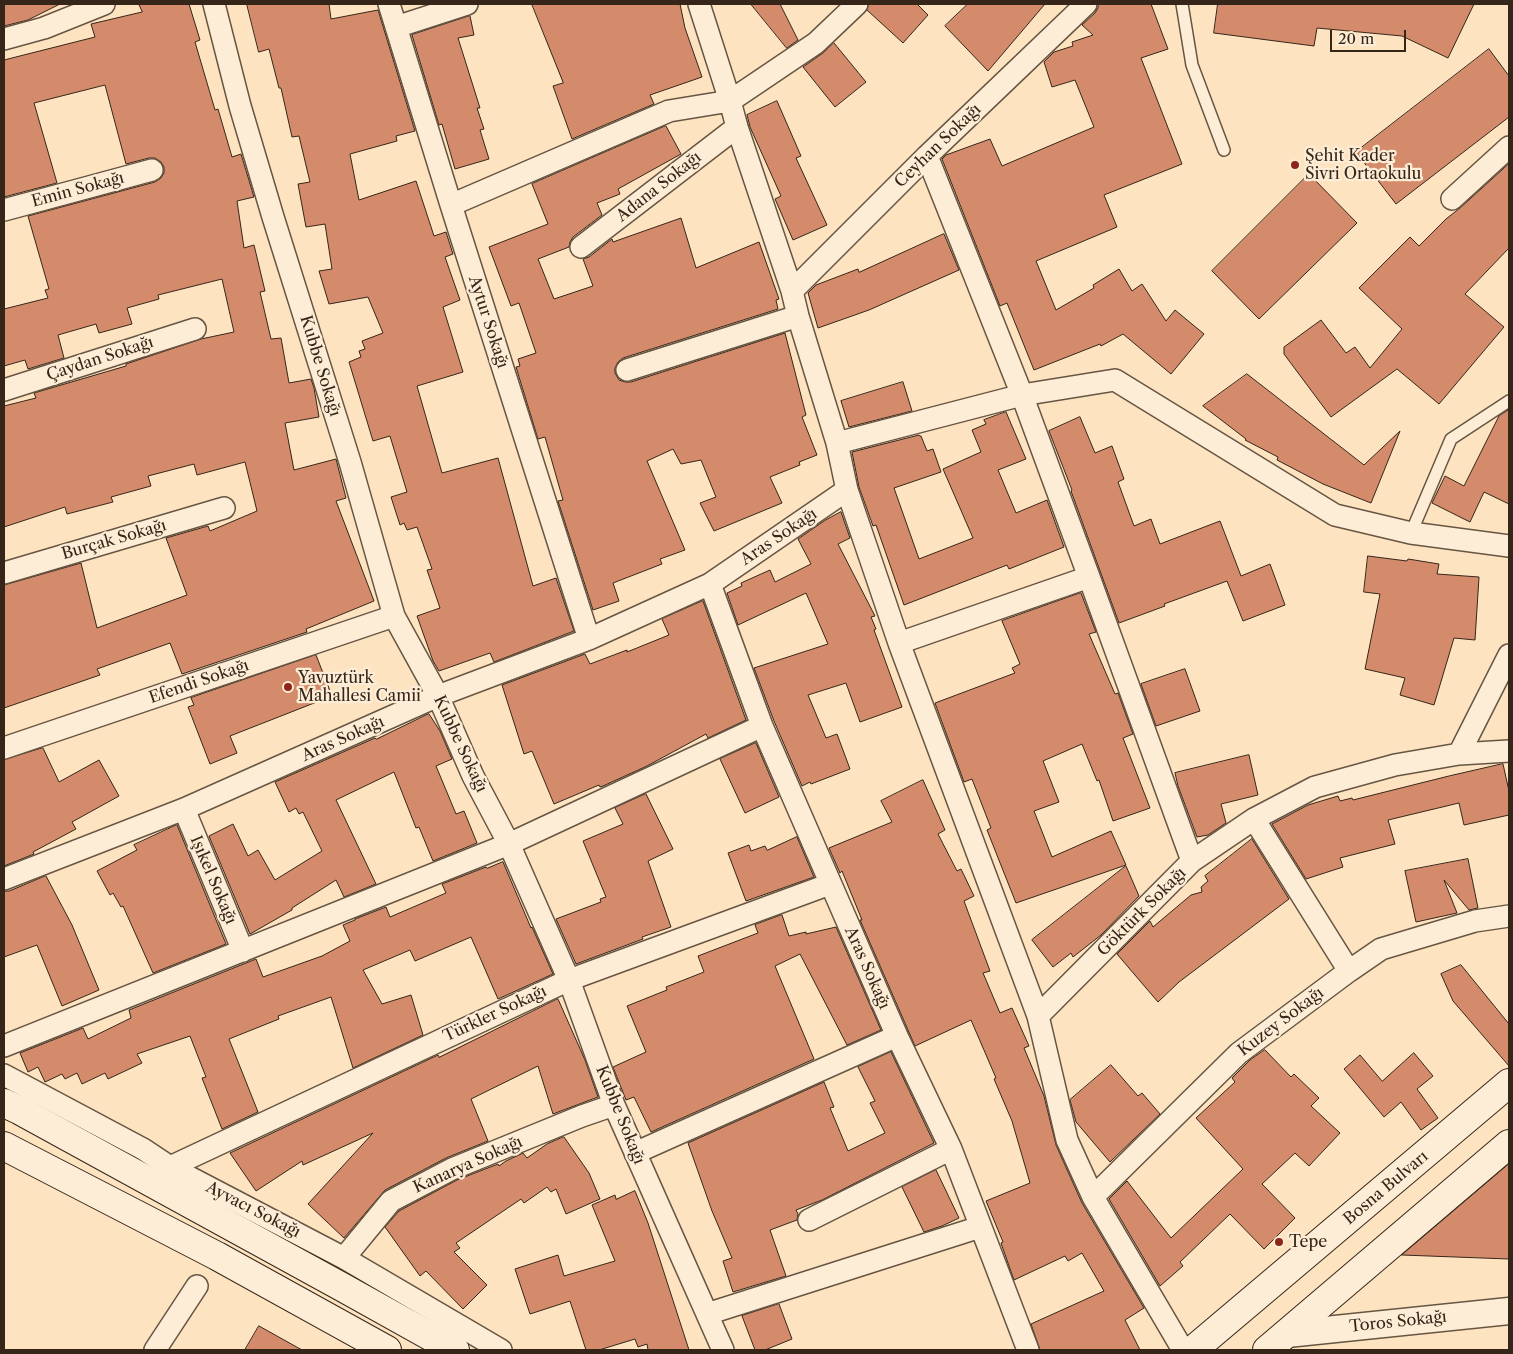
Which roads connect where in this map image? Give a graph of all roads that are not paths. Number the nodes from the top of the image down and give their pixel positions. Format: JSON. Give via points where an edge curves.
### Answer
{"nodes":[{"id":1,"x":104,"y":4,"type":"edge"},
{"id":2,"x":214,"y":4,"type":"edge"},
{"id":3,"x":389,"y":4,"type":"edge"},
{"id":4,"x":467,"y":4,"type":"edge"},
{"id":5,"x":699,"y":4,"type":"edge"},
{"id":6,"x":857,"y":4,"type":"edge"},
{"id":7,"x":1086,"y":4,"type":"edge"},
{"id":8,"x":1182,"y":4,"type":"edge"},
{"id":9,"x":396,"y":27,"type":"junction"},
{"id":10,"x":4,"y":39,"type":"edge"},
{"id":11,"x":730,"y":101,"type":"junction"},
{"id":12,"x":736,"y":127,"type":"junction"},
{"id":13,"x":1509,"y":147,"type":"edge"},
{"id":14,"x":1224,"y":150,"type":"dead end"},
{"id":15,"x":927,"y":156,"type":"junction"},
{"id":16,"x":152,"y":170,"type":"dead end"},
{"id":17,"x":1452,"y":198,"type":"dead end"},
{"id":18,"x":451,"y":205,"type":"junction"},
{"id":19,"x":4,"y":210,"type":"edge"},
{"id":20,"x":580,"y":247,"type":"dead end"},
{"id":21,"x":792,"y":291,"type":"junction"},
{"id":22,"x":798,"y":316,"type":"junction"},
{"id":23,"x":195,"y":329,"type":"dead end"},
{"id":24,"x":627,"y":370,"type":"dead end"},
{"id":25,"x":4,"y":390,"type":"edge"},
{"id":26,"x":1022,"y":395,"type":"junction"},
{"id":27,"x":1509,"y":401,"type":"edge"},
{"id":28,"x":837,"y":443,"type":"junction"},
{"id":29,"x":848,"y":490,"type":"junction"},
{"id":30,"x":224,"y":508,"type":"dead end"},
{"id":31,"x":1411,"y":533,"type":"junction"},
{"id":32,"x":1509,"y":546,"type":"edge"},
{"id":33,"x":4,"y":573,"type":"edge"},
{"id":34,"x":1089,"y":577,"type":"junction"},
{"id":35,"x":710,"y":584,"type":"junction"},
{"id":36,"x":394,"y":616,"type":"junction"},
{"id":37,"x":589,"y":640,"type":"junction"},
{"id":38,"x":899,"y":643,"type":"junction"},
{"id":39,"x":1509,"y":655,"type":"edge"},
{"id":40,"x":438,"y":696,"type":"junction"},
{"id":41,"x":762,"y":726,"type":"junction"},
{"id":42,"x":4,"y":748,"type":"edge"},
{"id":43,"x":1509,"y":751,"type":"edge"},
{"id":44,"x":1459,"y":754,"type":"junction"},
{"id":45,"x":184,"y":809,"type":"junction"},
{"id":46,"x":1254,"y":819,"type":"junction"},
{"id":47,"x":509,"y":844,"type":"junction"},
{"id":48,"x":1192,"y":862,"type":"junction"},
{"id":49,"x":4,"y":880,"type":"edge"},
{"id":50,"x":830,"y":884,"type":"junction"},
{"id":51,"x":1509,"y":916,"type":"edge"},
{"id":52,"x":243,"y":951,"type":"junction"},
{"id":53,"x":1349,"y":971,"type":"junction"},
{"id":54,"x":569,"y":980,"type":"junction"},
{"id":55,"x":1038,"y":1016,"type":"junction"},
{"id":56,"x":897,"y":1036,"type":"junction"},
{"id":57,"x":4,"y":1046,"type":"edge"},
{"id":58,"x":4,"y":1074,"type":"edge"},
{"id":59,"x":1509,"y":1083,"type":"edge"},
{"id":60,"x":4,"y":1103,"type":"edge"},
{"id":61,"x":614,"y":1105,"type":"junction"},
{"id":62,"x":1509,"y":1144,"type":"edge"},
{"id":63,"x":4,"y":1146,"type":"edge"},
{"id":64,"x":951,"y":1149,"type":"junction"},
{"id":65,"x":635,"y":1153,"type":"junction"},
{"id":66,"x":170,"y":1167,"type":"junction"},
{"id":67,"x":1093,"y":1197,"type":"junction"},
{"id":68,"x":809,"y":1220,"type":"dead end"},
{"id":69,"x":980,"y":1228,"type":"junction"},
{"id":70,"x":344,"y":1258,"type":"junction"},
{"id":71,"x":197,"y":1286,"type":"dead end"},
{"id":72,"x":1509,"y":1311,"type":"edge"},
{"id":73,"x":707,"y":1314,"type":"junction"},
{"id":74,"x":1277,"y":1342,"type":"edge"},
{"id":75,"x":155,"y":1350,"type":"edge"},
{"id":76,"x":387,"y":1350,"type":"edge"},
{"id":77,"x":455,"y":1350,"type":"edge"},
{"id":78,"x":501,"y":1350,"type":"edge"},
{"id":79,"x":723,"y":1350,"type":"edge"},
{"id":80,"x":1028,"y":1350,"type":"edge"},
{"id":81,"x":1183,"y":1350,"type":"edge"},
{"id":82,"x":1194,"y":1350,"type":"edge"}],
"edges":[{"from":1,"to":10,"type":"street","via":[[44,28]]},
{"from":2,"to":36,"type":"street","name":"Kubbe Sokağı","via":[[246,125]]},
{"from":3,"to":9,"type":"street","name":"Aytur Sokağı"},
{"from":4,"to":9,"type":"street"},
{"from":5,"to":11,"type":"street"},
{"from":6,"to":11,"type":"street","via":[[816,43]]},
{"from":7,"to":15,"type":"street","name":"Ceyhan Sokağı"},
{"from":8,"to":14,"type":"lane","via":[[1192,65]]},
{"from":9,"to":18,"type":"street","name":"Aytur Sokağı"},
{"from":11,"to":12,"type":"street"},
{"from":11,"to":18,"type":"street","via":[[669,112]]},
{"from":12,"to":20,"type":"street","name":"Adana Sokağı"},
{"from":12,"to":21,"type":"street"},
{"from":13,"to":17,"type":"street"},
{"from":15,"to":21,"type":"street","name":"Ceyhan Sokağı"},
{"from":15,"to":26,"type":"street"},
{"from":16,"to":19,"type":"street","name":"Emin Sokağı"},
{"from":18,"to":37,"type":"street","name":"Aytur Sokağı"},
{"from":21,"to":22,"type":"street"},
{"from":22,"to":24,"type":"street"},
{"from":22,"to":28,"type":"street"},
{"from":23,"to":25,"type":"street","name":"Çaydan Sokağı"},
{"from":26,"to":28,"type":"street"},
{"from":26,"to":31,"type":"street","via":[[1115,380],[1335,515]]},
{"from":26,"to":34,"type":"street"},
{"from":27,"to":31,"type":"lane","via":[[1451,439]]},
{"from":28,"to":29,"type":"street"},
{"from":29,"to":35,"type":"street","name":"Aras Sokağı"},
{"from":29,"to":38,"type":"street"},
{"from":30,"to":33,"type":"street","name":"Burçak Sokağı"},
{"from":31,"to":32,"type":"street"},
{"from":34,"to":38,"type":"street"},
{"from":34,"to":48,"type":"street"},
{"from":35,"to":37,"type":"street","name":"Aras Sokağı"},
{"from":35,"to":41,"type":"street","name":"Aras Sokağı"},
{"from":36,"to":40,"type":"street","name":"Kubbe Sokağı"},
{"from":36,"to":42,"type":"street","name":"Efendi Sokağı"},
{"from":37,"to":40,"type":"street","name":"Aras Sokağı"},
{"from":38,"to":55,"type":"street"},
{"from":39,"to":44,"type":"street"},
{"from":40,"to":45,"type":"street","name":"Aras Sokağı"},
{"from":40,"to":47,"type":"street","name":"Kubbe Sokağı","via":[[473,776]]},
{"from":41,"to":47,"type":"street"},
{"from":41,"to":50,"type":"street","name":"Aras Sokağı"},
{"from":43,"to":44,"type":"street","name":"Göktürk Sokağı"},
{"from":44,"to":46,"type":"street","name":"Göktürk Sokağı","via":[[1396,765],[1315,787]]},
{"from":45,"to":49,"type":"street","name":"Aras Sokağı"},
{"from":45,"to":52,"type":"street","name":"Işıkel Sokağı"},
{"from":46,"to":48,"type":"street","name":"Göktürk Sokağı"},
{"from":46,"to":53,"type":"street"},
{"from":47,"to":52,"type":"street"},
{"from":47,"to":54,"type":"street","name":"Kubbe Sokağı"},
{"from":48,"to":55,"type":"street","name":"Göktürk Sokağı"},
{"from":50,"to":54,"type":"street","name":"Türkler Sokağı"},
{"from":50,"to":56,"type":"street","name":"Aras Sokağı"},
{"from":51,"to":53,"type":"street","name":"Kuzey Sokağı","via":[[1475,921],[1381,949]]},
{"from":52,"to":57,"type":"street"},
{"from":53,"to":67,"type":"street","name":"Kuzey Sokağı","via":[[1239,1054]]},
{"from":54,"to":61,"type":"street","name":"Kubbe Sokağı"},
{"from":54,"to":66,"type":"street","name":"Türkler Sokağı"},
{"from":55,"to":67,"type":"street","via":[[1067,1140]]},
{"from":56,"to":64,"type":"street","name":"Aras Sokağı"},
{"from":56,"to":65,"type":"street"},
{"from":58,"to":66,"type":"street","name":"Ayvacı Sokağı","via":[[143,1149]]},
{"from":59,"to":82,"type":"main road","name":"Bosna Bulvarı"},
{"from":60,"to":77,"type":"main road"},
{"from":61,"to":65,"type":"street","name":"Kubbe Sokağı"},
{"from":61,"to":70,"type":"street","name":"Kanarya Sokağı","via":[[452,1169],[391,1201]]},
{"from":62,"to":74,"type":"main road"},
{"from":63,"to":76,"type":"main road","via":[[217,1256]]},
{"from":64,"to":68,"type":"street"},
{"from":64,"to":69,"type":"street","name":"Aras Sokağı"},
{"from":65,"to":73,"type":"street","name":"Kubbe Sokağı"},
{"from":66,"to":70,"type":"street","name":"Ayvacı Sokağı"},
{"from":67,"to":81,"type":"street"},
{"from":69,"to":73,"type":"street"},
{"from":69,"to":80,"type":"street","name":"Aras Sokağı"},
{"from":70,"to":78,"type":"street","name":"Ayvacı Sokağı"},
{"from":71,"to":75,"type":"street"},
{"from":72,"to":74,"type":"street","name":"Toros Sokağı"},
{"from":73,"to":79,"type":"street","name":"Kubbe Sokağı"}]}
